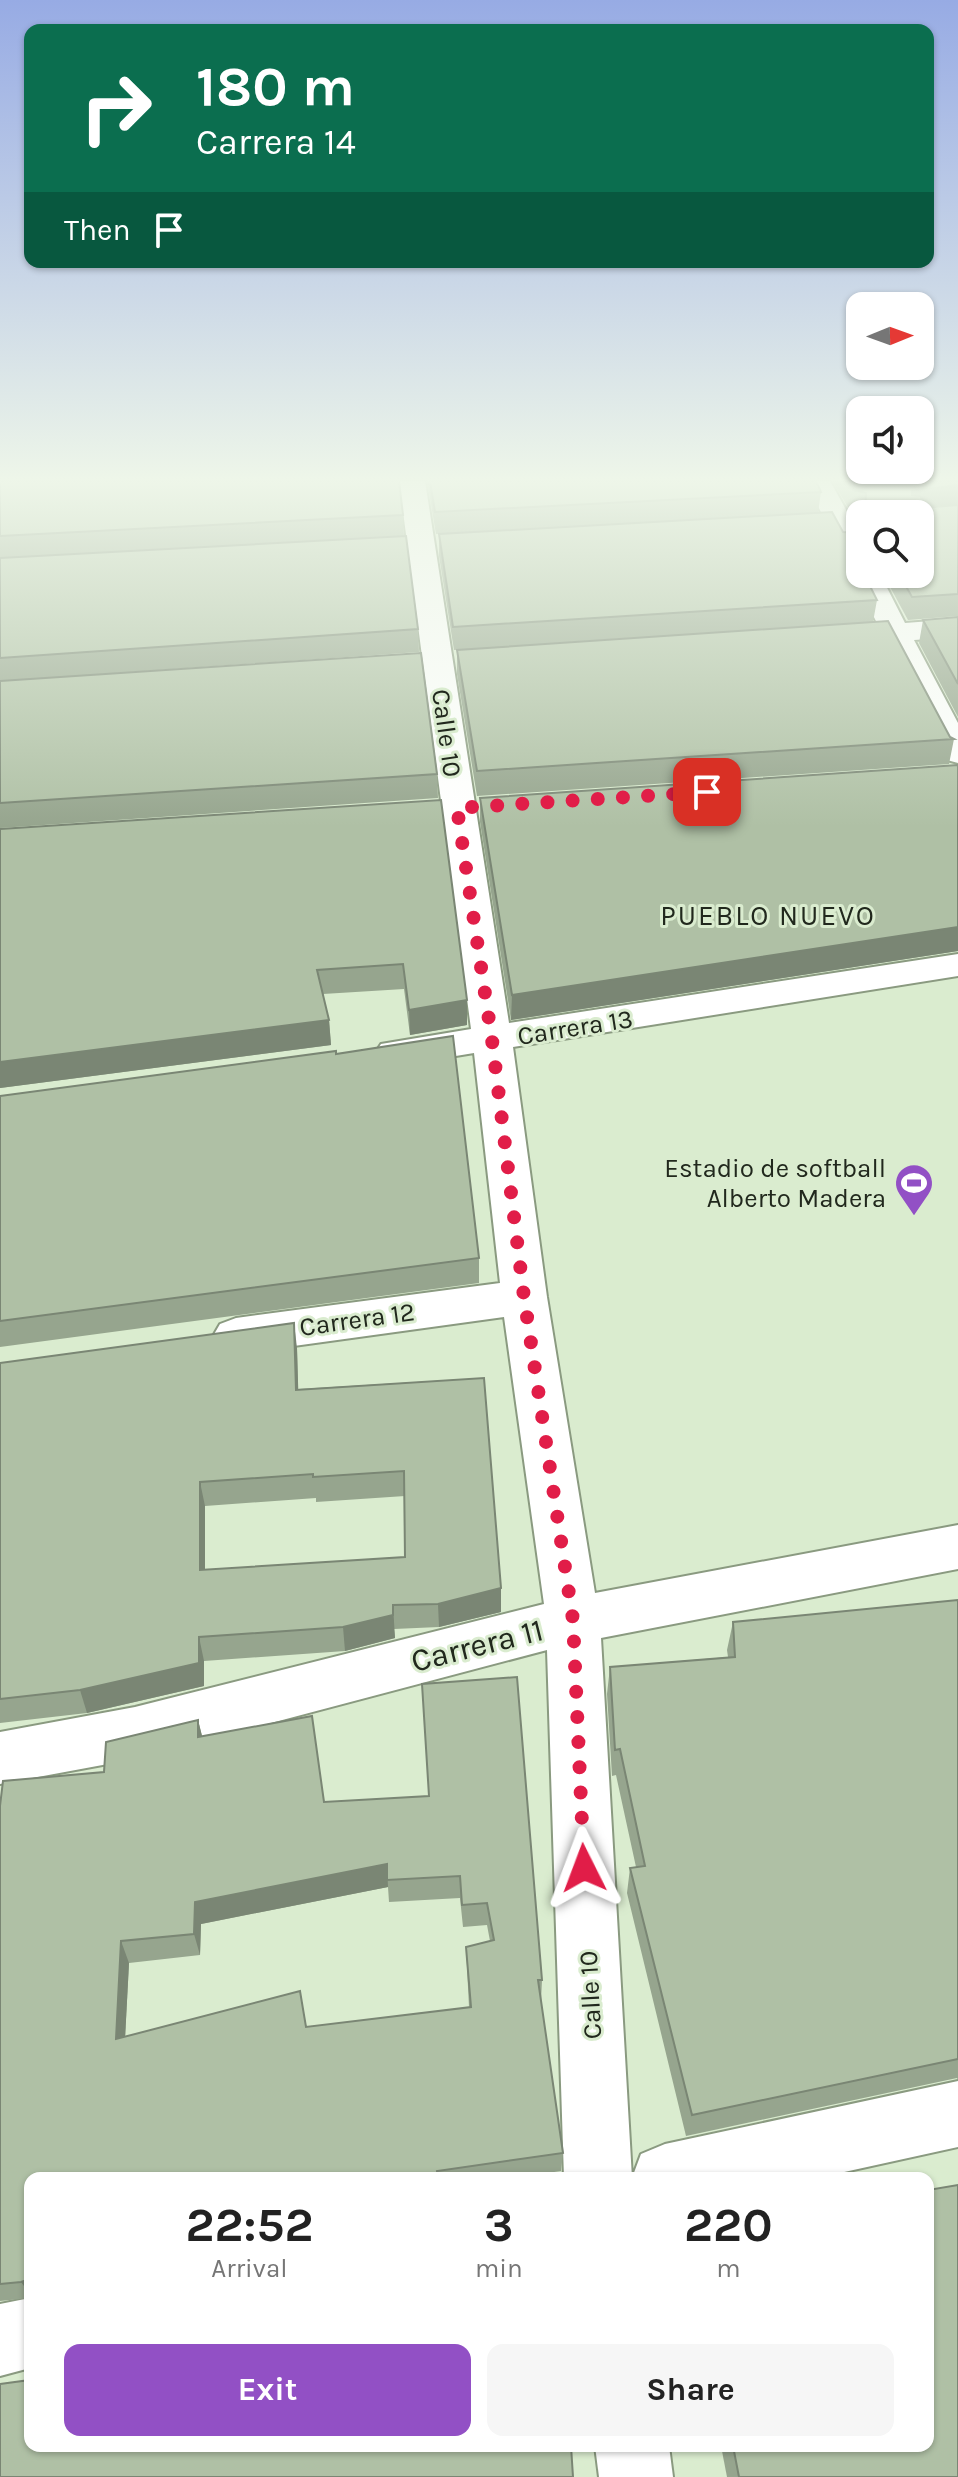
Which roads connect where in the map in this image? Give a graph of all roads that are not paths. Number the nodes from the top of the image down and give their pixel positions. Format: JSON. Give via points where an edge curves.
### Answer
{"nodes":[{"id":1,"x":429,"y":597,"type":"edge"},
{"id":2,"x":878,"y":597,"type":"edge"},
{"id":3,"x":958,"y":628,"type":"edge"},
{"id":4,"x":896,"y":632,"type":"junction"},
{"id":5,"x":801,"y":639,"type":"edge"},
{"id":6,"x":953,"y":769,"type":"edge"},
{"id":7,"x":958,"y":965,"type":"edge"},
{"id":8,"x":492,"y":1040,"type":"junction"},
{"id":9,"x":353,"y":1058,"type":"edge"},
{"id":10,"x":524,"y":1297,"type":"junction"},
{"id":11,"x":200,"y":1341,"type":"edge"},
{"id":12,"x":958,"y":1547,"type":"edge"},
{"id":13,"x":573,"y":1620,"type":"junction"},
{"id":14,"x":0,"y":1758,"type":"edge"},
{"id":15,"x":958,"y":2114,"type":"edge"},
{"id":16,"x":598,"y":2172,"type":"edge"},
{"id":17,"x":692,"y":2172,"type":"edge"},
{"id":18,"x":24,"y":2334,"type":"edge"},
{"id":19,"x":0,"y":2340,"type":"edge"},
{"id":20,"x":633,"y":2452,"type":"edge"},
{"id":21,"x":636,"y":2477,"type":"edge"}],
"edges":[{"from":1,"to":8,"type":"street","name":"Calle 10"},
{"from":2,"to":4,"type":"street"},
{"from":3,"to":4,"type":"street"},
{"from":4,"to":5,"type":"street"},
{"from":4,"to":6,"type":"street"},
{"from":7,"to":8,"type":"street","name":"Carrera 13"},
{"from":8,"to":9,"type":"street","name":"Carrera 13"},
{"from":8,"to":10,"type":"street","name":"Calle 10"},
{"from":10,"to":11,"type":"street","name":"Carrera 12"},
{"from":10,"to":13,"type":"street","name":"Calle 10"},
{"from":12,"to":13,"type":"street","name":"Carrera 11"},
{"from":13,"to":14,"type":"street","name":"Carrera 11","via":[[135,1733]]},
{"from":13,"to":16,"type":"street","name":"Calle 10"},
{"from":15,"to":17,"type":"street"},
{"from":18,"to":19,"type":"street"},
{"from":20,"to":21,"type":"street"}]}
